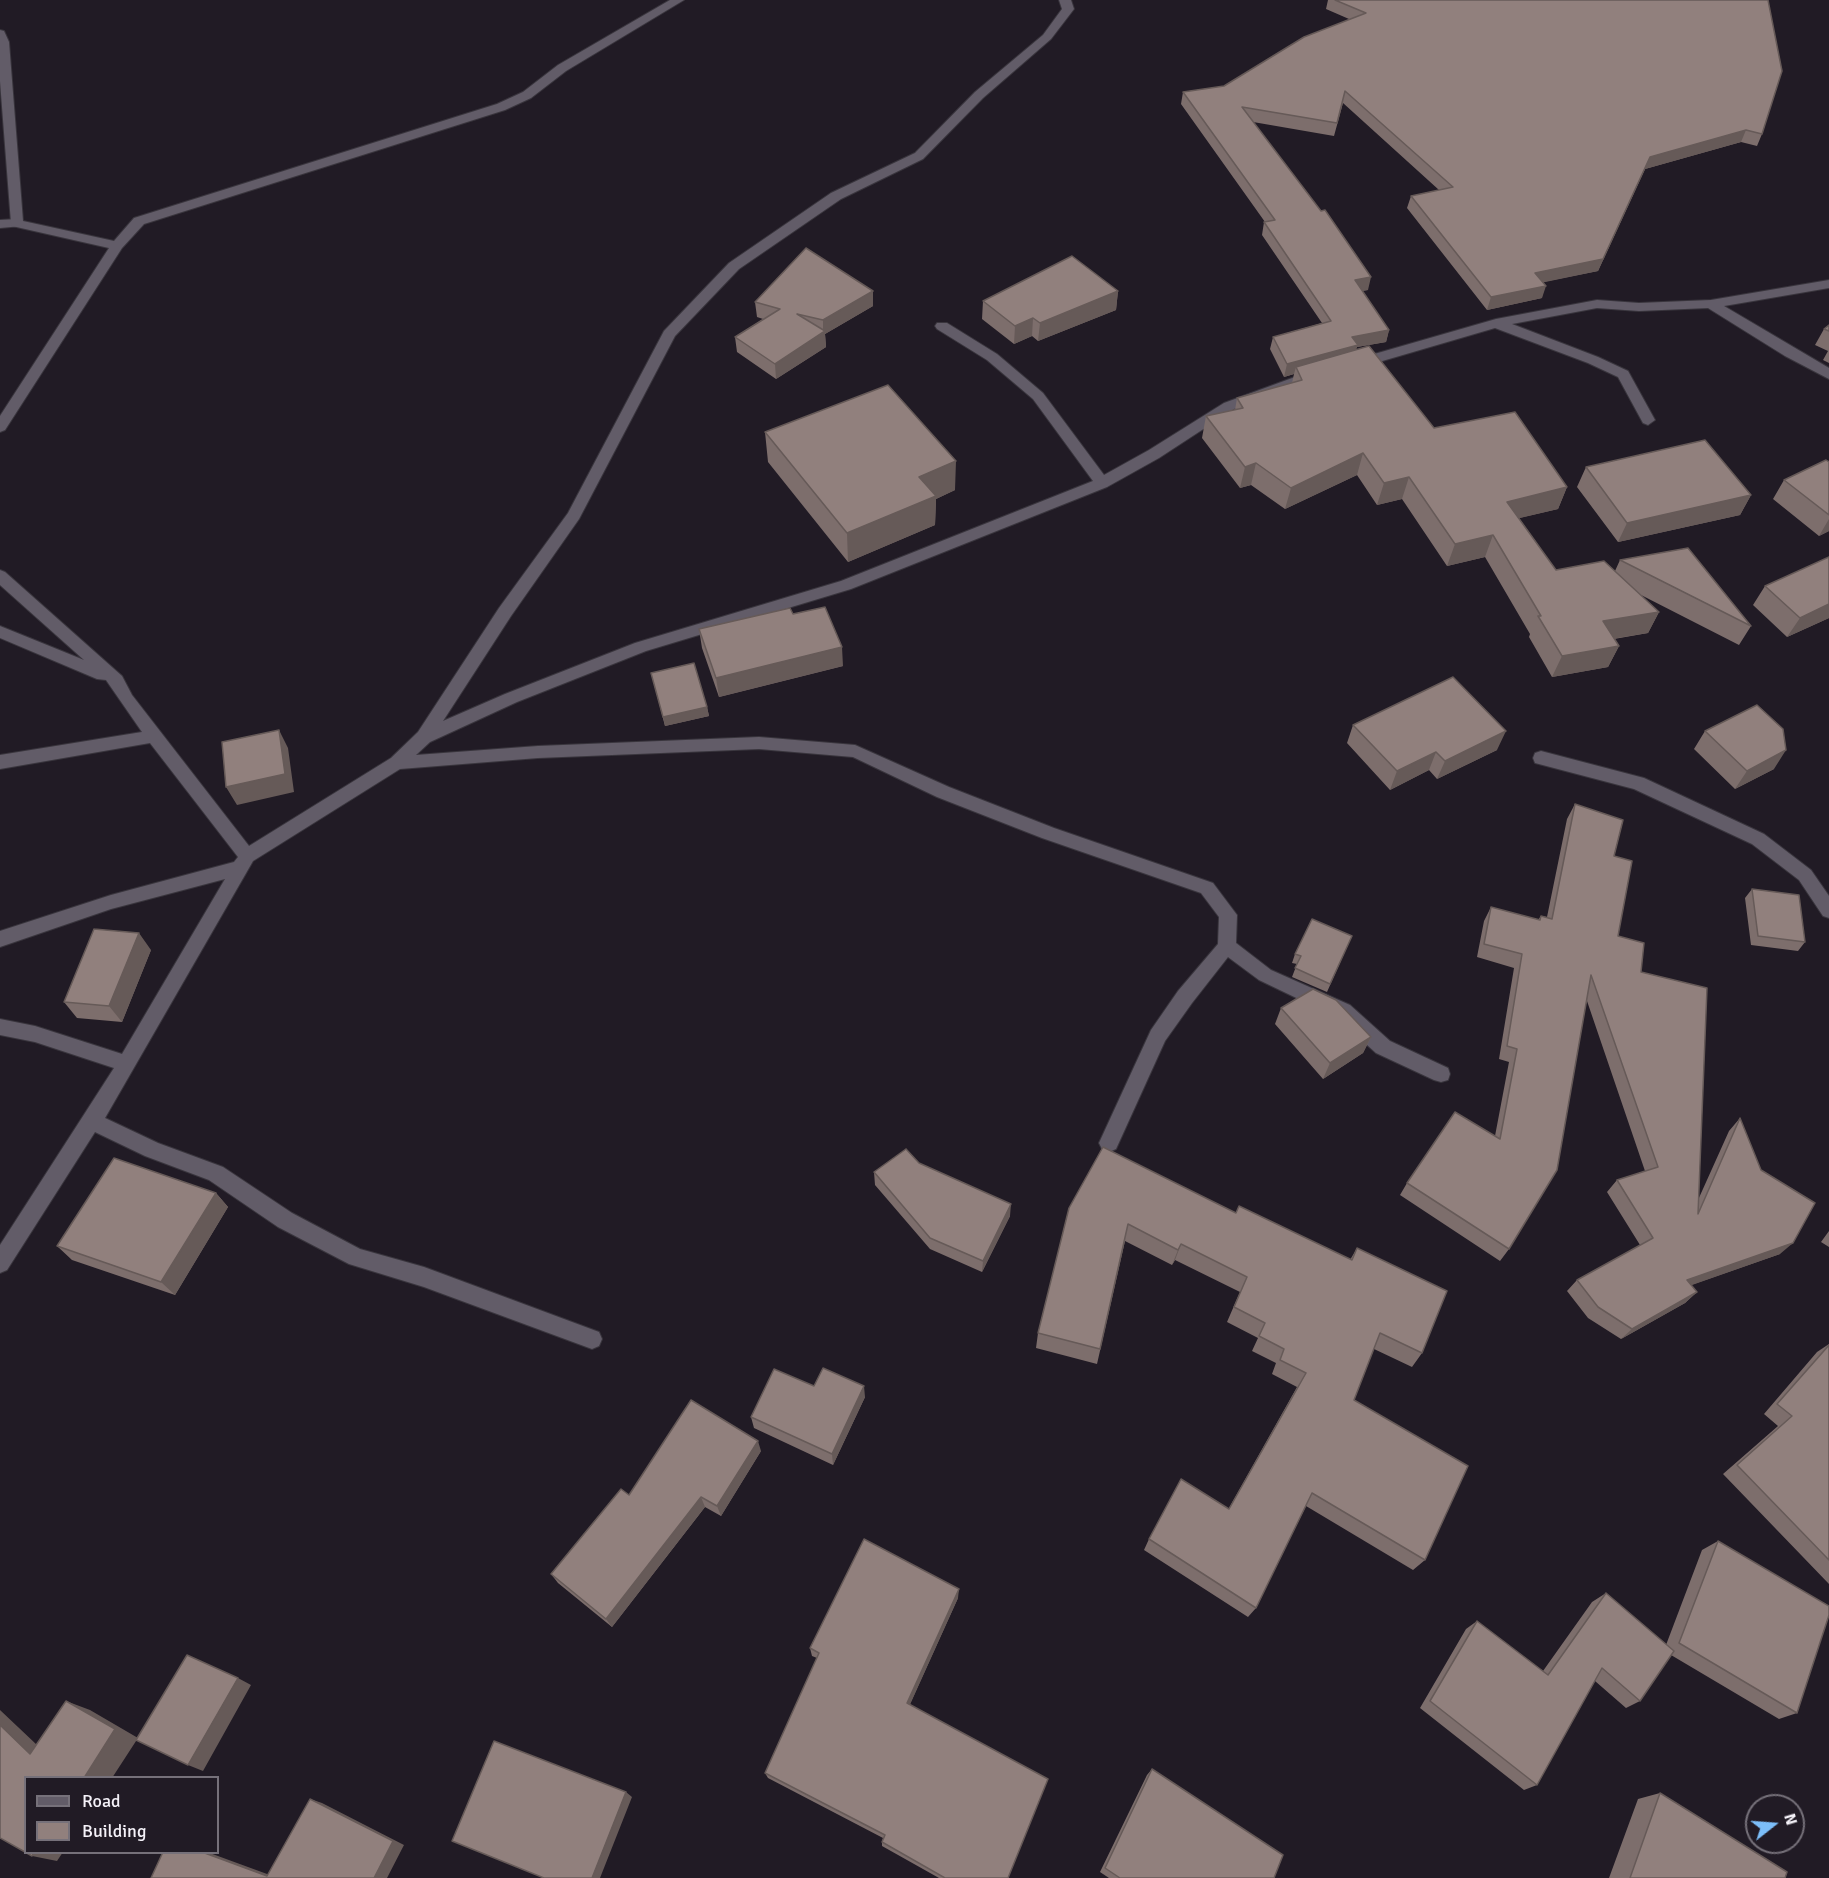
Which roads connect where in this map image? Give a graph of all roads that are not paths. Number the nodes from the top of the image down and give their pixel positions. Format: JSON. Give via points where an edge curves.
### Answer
{"nodes":[{"id":1,"x":678,"y":0,"type":"edge"},
{"id":2,"x":1065,"y":0,"type":"edge"},
{"id":3,"x":0,"y":33,"type":"edge"},
{"id":4,"x":17,"y":223,"type":"junction"},
{"id":5,"x":0,"y":224,"type":"edge"},
{"id":6,"x":117,"y":246,"type":"junction"},
{"id":7,"x":1829,"y":284,"type":"edge"},
{"id":8,"x":1711,"y":304,"type":"junction"},
{"id":9,"x":1496,"y":323,"type":"junction"},
{"id":10,"x":942,"y":326,"type":"dead end"},
{"id":11,"x":1347,"y":366,"type":"edge"},
{"id":12,"x":1323,"y":373,"type":"edge"},
{"id":13,"x":1829,"y":374,"type":"edge"},
{"id":14,"x":1648,"y":420,"type":"dead end"},
{"id":15,"x":0,"y":427,"type":"edge"},
{"id":16,"x":1102,"y":483,"type":"junction"},
{"id":17,"x":0,"y":576,"type":"edge"},
{"id":18,"x":0,"y":632,"type":"edge"},
{"id":19,"x":116,"y":680,"type":"junction"},
{"id":20,"x":153,"y":736,"type":"junction"},
{"id":21,"x":424,"y":737,"type":"junction"},
{"id":22,"x":1541,"y":758,"type":"dead end"},
{"id":23,"x":0,"y":762,"type":"edge"},
{"id":24,"x":397,"y":763,"type":"junction"},
{"id":25,"x":243,"y":862,"type":"junction"},
{"id":26,"x":1829,"y":911,"type":"edge"},
{"id":27,"x":0,"y":939,"type":"edge"},
{"id":28,"x":1227,"y":946,"type":"junction"},
{"id":29,"x":0,"y":1027,"type":"edge"},
{"id":30,"x":127,"y":1064,"type":"junction"},
{"id":31,"x":1441,"y":1074,"type":"dead end"},
{"id":32,"x":92,"y":1121,"type":"junction"},
{"id":33,"x":1109,"y":1143,"type":"dead end"},
{"id":34,"x":0,"y":1263,"type":"edge"},
{"id":35,"x":592,"y":1339,"type":"dead end"}],
"edges":[{"from":1,"to":6,"type":"street","via":[[562,68],[527,95],[501,107],[139,221]]},
{"from":2,"to":21,"type":"street","via":[[1068,9],[1047,37],[979,95],[919,156],[836,196],[734,266],[669,334],[574,515]]},
{"from":3,"to":4,"type":"street"},
{"from":4,"to":5,"type":"street"},
{"from":4,"to":6,"type":"street"},
{"from":6,"to":15,"type":"street"},
{"from":7,"to":8,"type":"street"},
{"from":8,"to":9,"type":"street","via":[[1597,304]]},
{"from":8,"to":13,"type":"street"},
{"from":9,"to":11,"type":"street"},
{"from":9,"to":14,"type":"street","via":[[1623,374]]},
{"from":10,"to":16,"type":"street","via":[[992,357],[1038,396]]},
{"from":12,"to":16,"type":"street","via":[[1229,406]]},
{"from":16,"to":21,"type":"street","via":[[846,585],[641,647]]},
{"from":17,"to":19,"type":"street"},
{"from":18,"to":19,"type":"street"},
{"from":19,"to":20,"type":"street"},
{"from":20,"to":23,"type":"street"},
{"from":20,"to":25,"type":"street"},
{"from":21,"to":24,"type":"street"},
{"from":22,"to":26,"type":"street","via":[[1638,783],[1758,839],[1805,875]]},
{"from":24,"to":25,"type":"street"},
{"from":24,"to":28,"type":"street","via":[[537,752],[759,743],[855,751],[943,792],[1037,829],[1207,888],[1228,915]]},
{"from":25,"to":27,"type":"street"},
{"from":25,"to":30,"type":"street"},
{"from":28,"to":31,"type":"street","via":[[1266,975],[1343,1011],[1383,1047]]},
{"from":28,"to":33,"type":"street","via":[[1158,1036]]},
{"from":29,"to":30,"type":"street","via":[[35,1034]]},
{"from":30,"to":32,"type":"street"},
{"from":32,"to":34,"type":"street"},
{"from":32,"to":35,"type":"street","via":[[152,1150],[216,1173],[285,1220],[356,1257],[424,1277]]}]}
